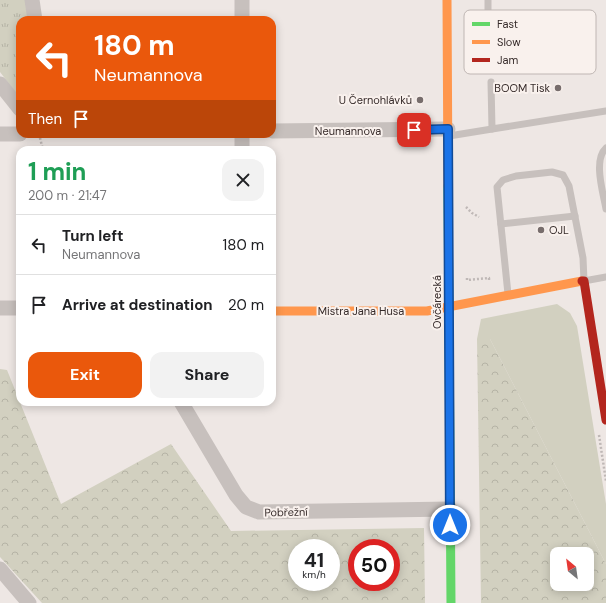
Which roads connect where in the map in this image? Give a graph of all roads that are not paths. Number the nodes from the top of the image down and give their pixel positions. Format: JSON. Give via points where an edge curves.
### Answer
{"nodes":[{"id":1,"x":32,"y":0,"type":"edge"},
{"id":2,"x":242,"y":0,"type":"edge"},
{"id":3,"x":447,"y":0,"type":"edge"},
{"id":4,"x":34,"y":16,"type":"edge"},
{"id":5,"x":242,"y":16,"type":"edge"},
{"id":6,"x":490,"y":82,"type":"dead end"},
{"id":7,"x":0,"y":84,"type":"edge"},
{"id":8,"x":16,"y":104,"type":"edge"},
{"id":9,"x":606,"y":111,"type":"edge"},
{"id":10,"x":492,"y":129,"type":"junction"},
{"id":11,"x":276,"y":131,"type":"edge"},
{"id":12,"x":448,"y":133,"type":"junction"},
{"id":13,"x":0,"y":134,"type":"edge"},
{"id":14,"x":16,"y":134,"type":"edge"},
{"id":15,"x":606,"y":148,"type":"edge"},
{"id":16,"x":606,"y":209,"type":"edge"},
{"id":17,"x":575,"y":216,"type":"junction"},
{"id":18,"x":501,"y":224,"type":"junction"},
{"id":19,"x":606,"y":277,"type":"edge"},
{"id":20,"x":584,"y":281,"type":"junction"},
{"id":21,"x":508,"y":295,"type":"junction"},
{"id":22,"x":450,"y":307,"type":"junction"},
{"id":23,"x":0,"y":308,"type":"edge"},
{"id":24,"x":16,"y":308,"type":"edge"},
{"id":25,"x":276,"y":311,"type":"edge"},
{"id":26,"x":183,"y":406,"type":"edge"},
{"id":27,"x":606,"y":420,"type":"edge"},
{"id":28,"x":450,"y":509,"type":"junction"},
{"id":29,"x":0,"y":569,"type":"edge"},
{"id":30,"x":29,"y":603,"type":"edge"},
{"id":31,"x":451,"y":603,"type":"edge"}],
"edges":[{"from":1,"to":4,"type":"street"},
{"from":2,"to":5,"type":"street"},
{"from":3,"to":12,"type":"main road","name":"Ovčárecká"},
{"from":6,"to":10,"type":"lane"},
{"from":7,"to":8,"type":"street"},
{"from":9,"to":10,"type":"lane"},
{"from":10,"to":12,"type":"lane"},
{"from":11,"to":12,"type":"street","name":"Neumannova"},
{"from":12,"to":22,"type":"main road","name":"Ovčárecká"},
{"from":13,"to":14,"type":"street"},
{"from":15,"to":16,"type":"lane","via":[[600,156]]},
{"from":17,"to":18,"type":"lane"},
{"from":17,"to":18,"type":"lane","via":[[563,175],[552,172],[537,173],[503,180],[497,187]]},
{"from":17,"to":20,"type":"lane","via":[[583,258]]},
{"from":18,"to":21,"type":"lane"},
{"from":19,"to":20,"type":"lane"},
{"from":20,"to":21,"type":"main road","name":"Mistra Jana Husa"},
{"from":20,"to":27,"type":"main road"},
{"from":21,"to":22,"type":"main road","name":"Mistra Jana Husa"},
{"from":22,"to":25,"type":"main road","name":"Mistra Jana Husa","via":[[428,311]]},
{"from":22,"to":28,"type":"main road","name":"Ovčárecká"},
{"from":23,"to":24,"type":"street"},
{"from":26,"to":28,"type":"street","name":"Pobřežní","via":[[236,495],[246,507],[253,510],[259,512]]},
{"from":28,"to":31,"type":"main road","name":"Ovčárecká"},
{"from":29,"to":30,"type":"street"}]}
